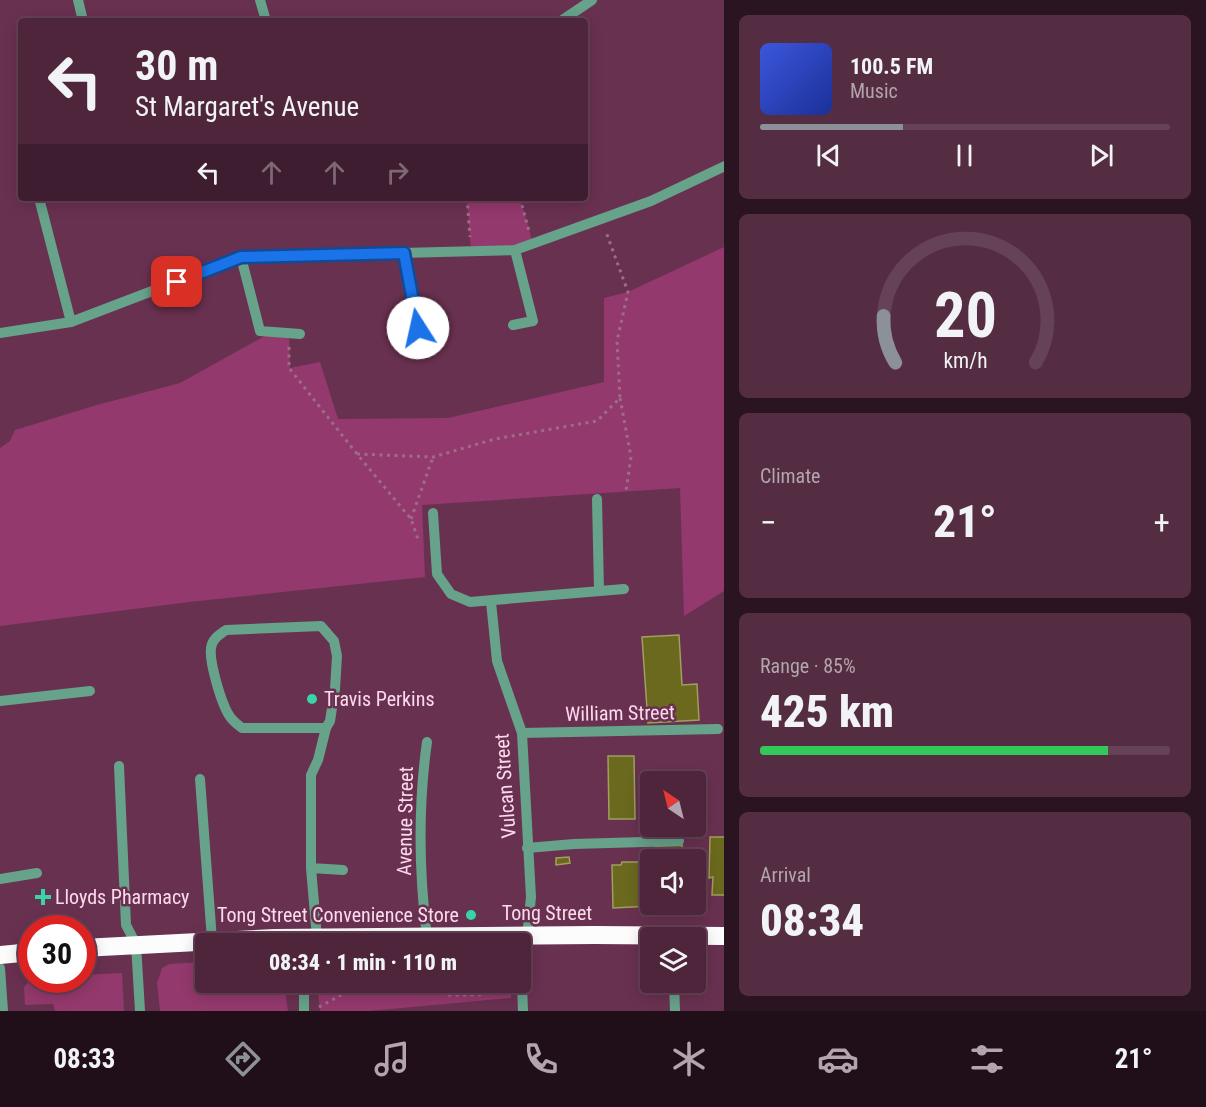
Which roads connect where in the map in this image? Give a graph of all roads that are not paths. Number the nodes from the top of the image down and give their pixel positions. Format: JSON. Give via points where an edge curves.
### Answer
{"nodes":[{"id":1,"x":78,"y":0,"type":"edge"},
{"id":2,"x":260,"y":0,"type":"edge"},
{"id":3,"x":592,"y":0,"type":"edge"},
{"id":4,"x":82,"y":18,"type":"edge"},
{"id":5,"x":265,"y":18,"type":"edge"},
{"id":6,"x":565,"y":18,"type":"edge"},
{"id":7,"x":724,"y":166,"type":"edge"},
{"id":8,"x":40,"y":201,"type":"edge"},
{"id":9,"x":515,"y":250,"type":"junction"},
{"id":10,"x":404,"y":253,"type":"junction"},
{"id":11,"x":241,"y":257,"type":"junction"},
{"id":12,"x":71,"y":322,"type":"junction"},
{"id":13,"x":513,"y":325,"type":"dead end"},
{"id":14,"x":439,"y":329,"type":"dead end"},
{"id":15,"x":0,"y":333,"type":"edge"},
{"id":16,"x":294,"y":333,"type":"road end"},
{"id":17,"x":597,"y":499,"type":"dead end"},
{"id":18,"x":433,"y":513,"type":"dead end"},
{"id":19,"x":624,"y":589,"type":"dead end"},
{"id":20,"x":599,"y":590,"type":"junction"},
{"id":21,"x":490,"y":602,"type":"junction"},
{"id":22,"x":90,"y":691,"type":"dead end"},
{"id":23,"x":0,"y":701,"type":"edge"},
{"id":24,"x":326,"y":728,"type":"junction"},
{"id":25,"x":718,"y":729,"type":"dead end"},
{"id":26,"x":522,"y":733,"type":"junction"},
{"id":27,"x":426,"y":742,"type":"dead end"},
{"id":28,"x":119,"y":766,"type":"dead end"},
{"id":29,"x":200,"y":778,"type":"dead end"},
{"id":30,"x":680,"y":841,"type":"dead end"},
{"id":31,"x":527,"y":848,"type":"junction"},
{"id":32,"x":311,"y":868,"type":"junction"},
{"id":33,"x":343,"y":870,"type":"dead end"},
{"id":34,"x":38,"y":873,"type":"dead end"},
{"id":35,"x":0,"y":879,"type":"edge"},
{"id":36,"x":211,"y":933,"type":"edge"},
{"id":37,"x":308,"y":933,"type":"edge"},
{"id":38,"x":426,"y":933,"type":"edge"},
{"id":39,"x":528,"y":933,"type":"edge"},
{"id":40,"x":531,"y":936,"type":"edge"},
{"id":41,"x":706,"y":936,"type":"edge"},
{"id":42,"x":724,"y":936,"type":"edge"},
{"id":43,"x":640,"y":937,"type":"edge"},
{"id":44,"x":195,"y":941,"type":"edge"},
{"id":45,"x":136,"y":944,"type":"junction"},
{"id":46,"x":96,"y":947,"type":"edge"},
{"id":47,"x":18,"y":953,"type":"edge"},
{"id":48,"x":0,"y":955,"type":"edge"},
{"id":49,"x":0,"y":968,"type":"edge"},
{"id":50,"x":304,"y":993,"type":"edge"},
{"id":51,"x":523,"y":993,"type":"edge"},
{"id":52,"x":674,"y":993,"type":"edge"},
{"id":53,"x":3,"y":1011,"type":"edge"},
{"id":54,"x":140,"y":1011,"type":"edge"},
{"id":55,"x":304,"y":1011,"type":"edge"},
{"id":56,"x":524,"y":1011,"type":"edge"},
{"id":57,"x":675,"y":1011,"type":"edge"}],
"edges":[{"from":1,"to":4,"type":"street"},
{"from":2,"to":5,"type":"street"},
{"from":3,"to":6,"type":"street"},
{"from":7,"to":9,"type":"street","via":[[651,201]]},
{"from":8,"to":12,"type":"street"},
{"from":9,"to":10,"type":"street"},
{"from":9,"to":13,"type":"street","via":[[533,321]]},
{"from":10,"to":11,"type":"street"},
{"from":10,"to":14,"type":"street","via":[[418,328]]},
{"from":11,"to":12,"type":"street"},
{"from":11,"to":16,"type":"street","via":[[260,331]]},
{"from":12,"to":15,"type":"street"},
{"from":17,"to":20,"type":"street"},
{"from":18,"to":21,"type":"street","via":[[437,573],[451,594],[470,603]]},
{"from":19,"to":20,"type":"street"},
{"from":20,"to":21,"type":"street"},
{"from":21,"to":26,"type":"street","name":"Vulcan Street","via":[[497,661]]},
{"from":22,"to":23,"type":"street"},
{"from":24,"to":24,"type":"street","via":[[335,689],[337,656],[334,641],[321,626],[226,630],[216,637],[211,647],[220,690],[230,717],[242,728]]},
{"from":24,"to":32,"type":"street","via":[[311,775]]},
{"from":25,"to":26,"type":"street","name":"William Street"},
{"from":26,"to":31,"type":"street","name":"Vulcan Street"},
{"from":27,"to":38,"type":"street","name":"Avenue Street","via":[[422,779]]},
{"from":28,"to":45,"type":"street","via":[[126,926]]},
{"from":29,"to":36,"type":"street"},
{"from":30,"to":31,"type":"street"},
{"from":31,"to":39,"type":"street","name":"Vulcan Street","via":[[531,897]]},
{"from":32,"to":33,"type":"street"},
{"from":32,"to":37,"type":"street"},
{"from":34,"to":35,"type":"street"},
{"from":40,"to":43,"type":"highway","name":"Tong Street"},
{"from":41,"to":42,"type":"highway","name":"Tong Street"},
{"from":44,"to":45,"type":"highway","name":"Tong Street"},
{"from":45,"to":46,"type":"highway","name":"Tong Street"},
{"from":45,"to":54,"type":"street"},
{"from":47,"to":48,"type":"highway"},
{"from":49,"to":53,"type":"street"},
{"from":50,"to":55,"type":"street"},
{"from":51,"to":56,"type":"street","name":"Vulcan Street"},
{"from":52,"to":57,"type":"street"}]}
